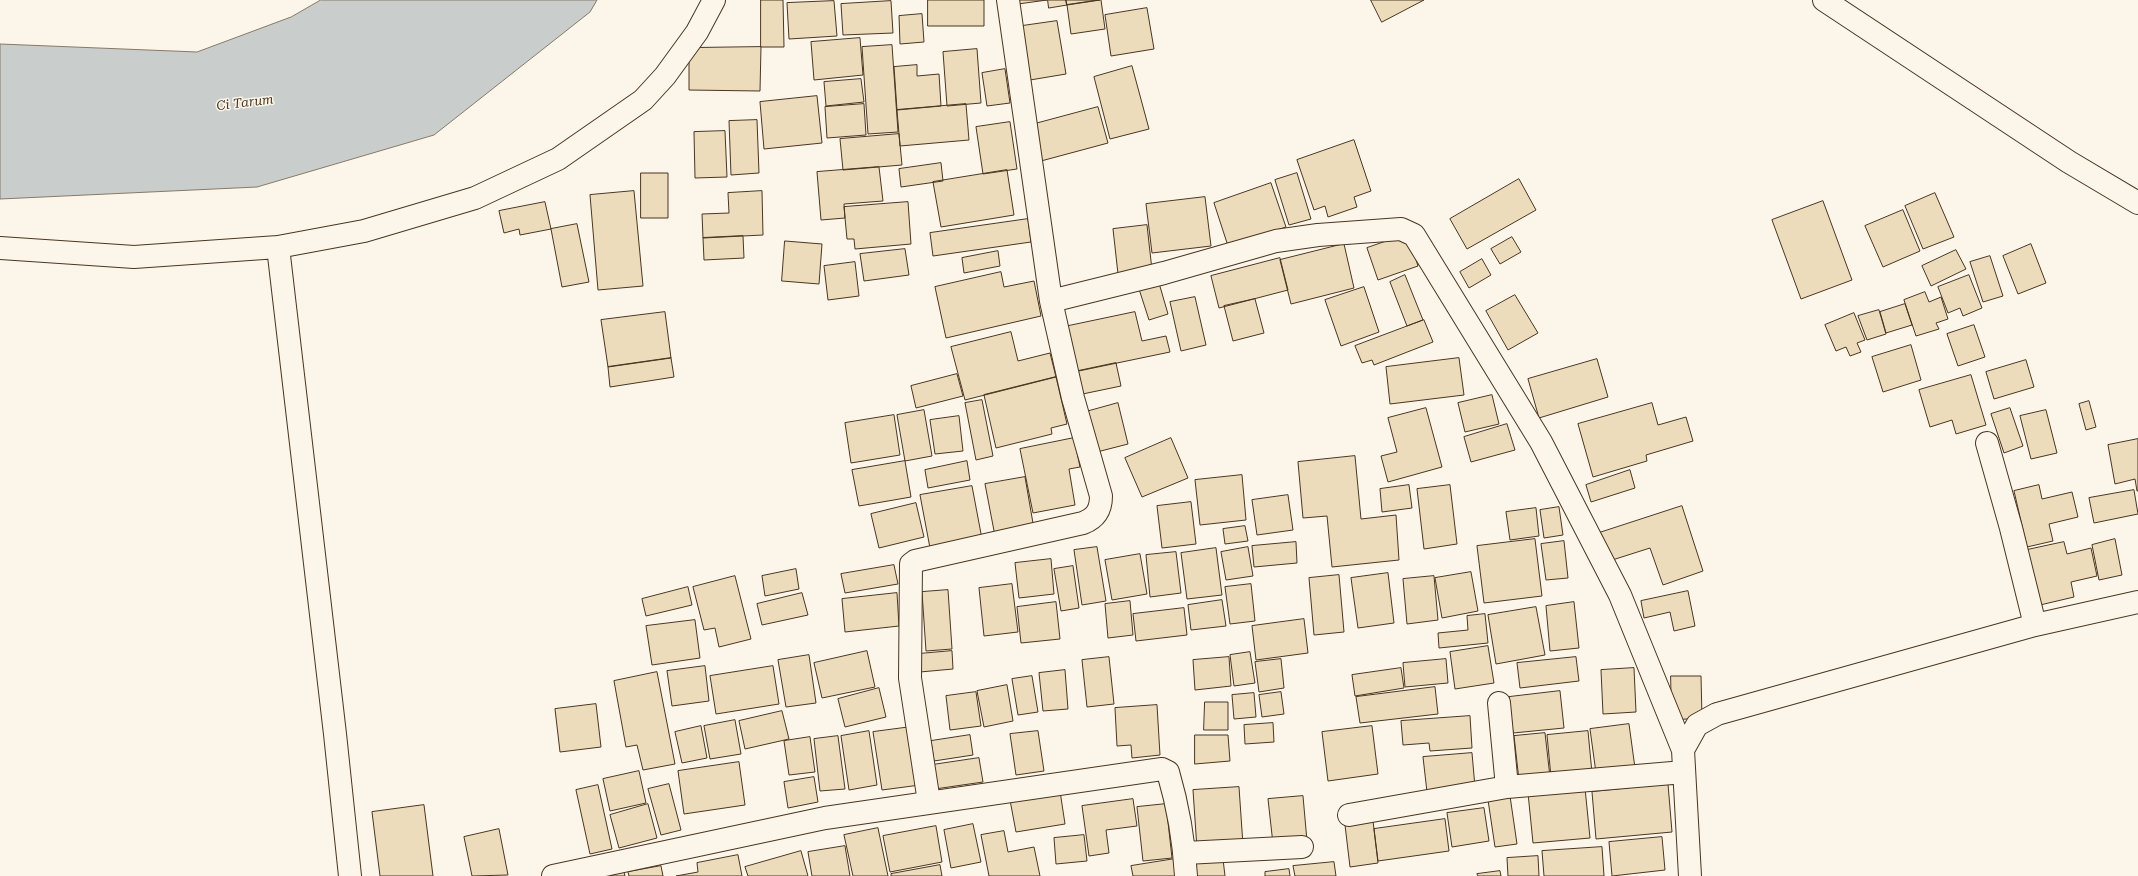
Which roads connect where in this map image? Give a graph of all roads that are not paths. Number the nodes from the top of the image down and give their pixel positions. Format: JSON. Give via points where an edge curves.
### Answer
{"nodes":[{"id":1,"x":714,"y":0,"type":"edge"},
{"id":2,"x":1008,"y":0,"type":"edge"},
{"id":3,"x":1824,"y":0,"type":"edge"},
{"id":4,"x":2138,"y":203,"type":"edge"},
{"id":5,"x":278,"y":247,"type":"junction"},
{"id":6,"x":0,"y":248,"type":"edge"},
{"id":7,"x":1051,"y":301,"type":"junction"},
{"id":8,"x":1987,"y":443,"type":"dead end"},
{"id":9,"x":2138,"y":602,"type":"edge"},
{"id":10,"x":2035,"y":625,"type":"junction"},
{"id":11,"x":1498,"y":703,"type":"dead end"},
{"id":12,"x":1683,"y":750,"type":"junction"},
{"id":13,"x":1684,"y":772,"type":"junction"},
{"id":14,"x":1507,"y":787,"type":"junction"},
{"id":15,"x":928,"y":802,"type":"junction"},
{"id":16,"x":1349,"y":815,"type":"dead end"},
{"id":17,"x":1302,"y":847,"type":"dead end"},
{"id":18,"x":1185,"y":854,"type":"junction"},
{"id":19,"x":350,"y":876,"type":"edge"},
{"id":20,"x":553,"y":876,"type":"edge"},
{"id":21,"x":1186,"y":876,"type":"edge"},
{"id":22,"x":1690,"y":876,"type":"edge"}],
"edges":[{"from":1,"to":5,"type":"street","via":[[697,32],[665,76],[643,100],[558,159],[475,198],[364,231]]},
{"from":2,"to":7,"type":"street"},
{"from":3,"to":4,"type":"street","via":[[2069,162]]},
{"from":5,"to":6,"type":"street","via":[[134,257]]},
{"from":5,"to":19,"type":"street"},
{"from":7,"to":12,"type":"street","via":[[1164,273],[1276,241],[1401,229],[1414,236],[1542,442],[1620,595]]},
{"from":7,"to":15,"type":"street","via":[[1072,398],[1101,496],[1100,509],[1091,520],[1083,523],[911,564],[910,678]]},
{"from":8,"to":10,"type":"street"},
{"from":9,"to":10,"type":"street"},
{"from":10,"to":12,"type":"street","via":[[1717,714],[1697,725]]},
{"from":11,"to":14,"type":"street"},
{"from":12,"to":13,"type":"street"},
{"from":13,"to":14,"type":"street"},
{"from":13,"to":22,"type":"street"},
{"from":14,"to":16,"type":"street"},
{"from":15,"to":18,"type":"street","via":[[1162,768],[1168,772],[1175,797]]},
{"from":15,"to":20,"type":"street","via":[[824,818]]},
{"from":17,"to":18,"type":"street"},
{"from":18,"to":21,"type":"street"}]}
